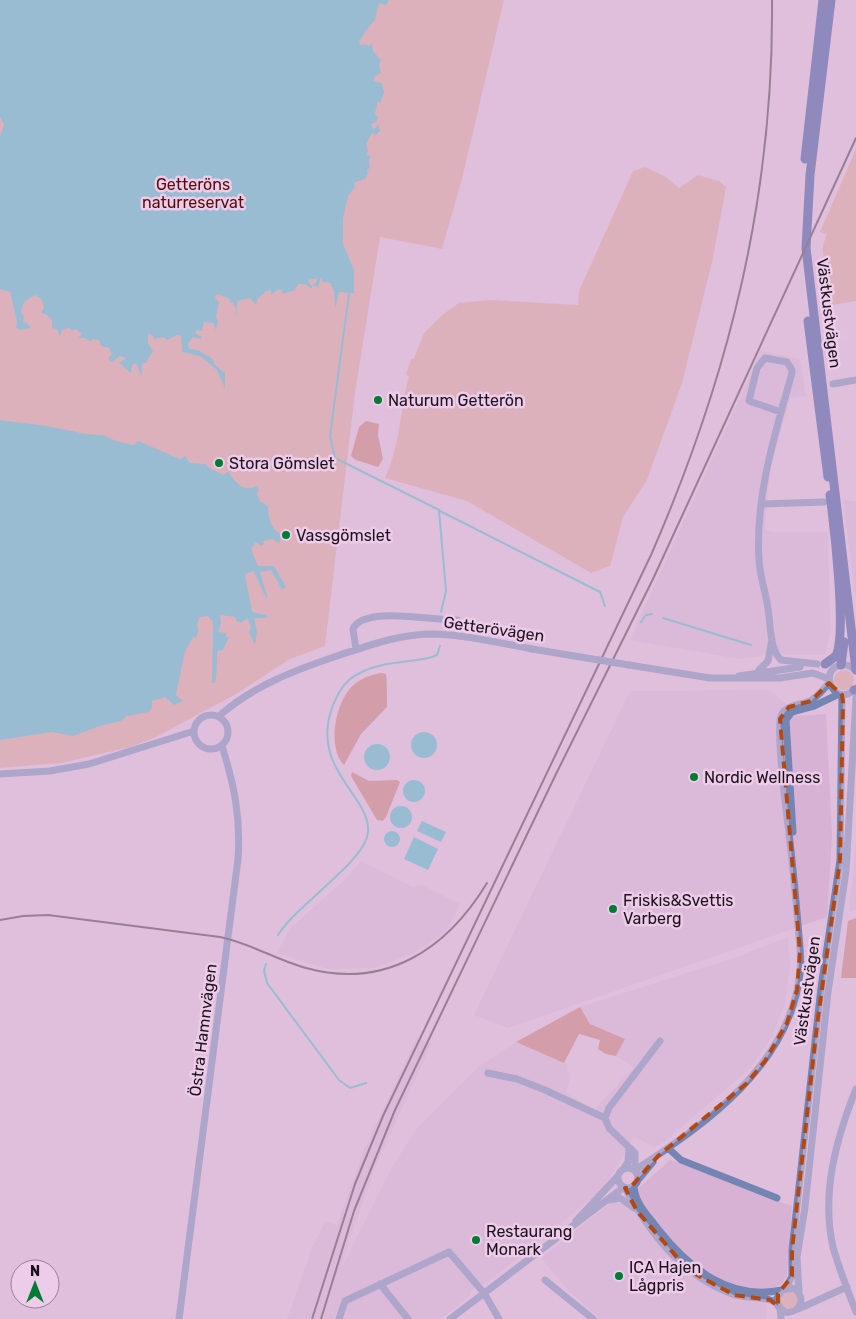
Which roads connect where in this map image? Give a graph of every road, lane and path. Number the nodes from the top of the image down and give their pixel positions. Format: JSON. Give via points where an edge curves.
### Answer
{"nodes":[{"id":1,"x":823,"y":0,"type":"edge"},
{"id":2,"x":830,"y":0,"type":"edge"},
{"id":3,"x":856,"y":380,"type":"edge"},
{"id":4,"x":832,"y":384,"type":"dead end"},
{"id":5,"x":781,"y":412,"type":"junction"},
{"id":6,"x":824,"y":502,"type":"dead end"},
{"id":7,"x":762,"y":504,"type":"junction"},
{"id":8,"x":840,"y":617,"type":"junction"},
{"id":9,"x":457,"y":620,"type":"dead end"},
{"id":10,"x":356,"y":649,"type":"junction"},
{"id":11,"x":773,"y":657,"type":"junction"},
{"id":12,"x":854,"y":657,"type":"edge"},
{"id":13,"x":821,"y":664,"type":"junction"},
{"id":14,"x":840,"y":665,"type":"junction"},
{"id":15,"x":856,"y":670,"type":"edge"},
{"id":16,"x":757,"y":672,"type":"junction"},
{"id":17,"x":776,"y":674,"type":"junction"},
{"id":18,"x":721,"y":678,"type":"junction"},
{"id":19,"x":829,"y":681,"type":"junction"},
{"id":20,"x":855,"y":692,"type":"edge"},
{"id":21,"x":841,"y":694,"type":"junction"},
{"id":22,"x":219,"y":716,"type":"junction"},
{"id":23,"x":194,"y":731,"type":"junction"},
{"id":24,"x":222,"y":746,"type":"junction"},
{"id":25,"x":0,"y":774,"type":"edge"},
{"id":26,"x":794,"y":873,"type":"junction"},
{"id":27,"x":660,"y":1040,"type":"dead end"},
{"id":28,"x":488,"y":1073,"type":"dead end"},
{"id":29,"x":856,"y":1089,"type":"edge"},
{"id":30,"x":605,"y":1118,"type":"junction"},
{"id":31,"x":668,"y":1148,"type":"junction"},
{"id":32,"x":632,"y":1150,"type":"junction"},
{"id":33,"x":658,"y":1156,"type":"junction"},
{"id":34,"x":624,"y":1168,"type":"junction"},
{"id":35,"x":635,"y":1170,"type":"junction"},
{"id":36,"x":618,"y":1176,"type":"junction"},
{"id":37,"x":636,"y":1183,"type":"junction"},
{"id":38,"x":624,"y":1187,"type":"junction"},
{"id":39,"x":777,"y":1198,"type":"dead end"},
{"id":40,"x":602,"y":1204,"type":"junction"},
{"id":41,"x":637,"y":1211,"type":"junction"},
{"id":42,"x":575,"y":1222,"type":"junction"},
{"id":43,"x":545,"y":1280,"type":"dead end"},
{"id":44,"x":380,"y":1284,"type":"junction"},
{"id":45,"x":847,"y":1287,"type":"junction"},
{"id":46,"x":784,"y":1289,"type":"junction"},
{"id":47,"x":484,"y":1293,"type":"junction"},
{"id":48,"x":799,"y":1294,"type":"junction"},
{"id":49,"x":820,"y":1298,"type":"junction"},
{"id":50,"x":779,"y":1307,"type":"junction"},
{"id":51,"x":856,"y":1312,"type":"edge"},
{"id":52,"x":793,"y":1313,"type":"edge"},
{"id":53,"x":179,"y":1319,"type":"edge"},
{"id":54,"x":339,"y":1319,"type":"edge"},
{"id":55,"x":408,"y":1319,"type":"edge"},
{"id":56,"x":450,"y":1319,"type":"edge"},
{"id":57,"x":499,"y":1319,"type":"edge"},
{"id":58,"x":593,"y":1319,"type":"edge"},
{"id":59,"x":781,"y":1319,"type":"edge"}],
"edges":[{"from":1,"to":8,"type":"main road","name":"Västkustvägen","via":[[800,242],[832,512]]},
{"from":2,"to":12,"type":"main road","name":"Västkustvägen","via":[[808,192],[806,248]]},
{"from":3,"to":4,"type":"street"},
{"from":5,"to":5,"type":"street","via":[[792,368],[787,362],[764,358],[749,401]]},
{"from":5,"to":7,"type":"street","via":[[767,464]]},
{"from":6,"to":7,"type":"street"},
{"from":7,"to":11,"type":"street","via":[[759,562]]},
{"from":8,"to":13,"type":"main road","name":"Västkustvägen","via":[[838,649],[833,659]]},
{"from":8,"to":14,"type":"main road","name":"Västkustvägen","via":[[844,647]]},
{"from":9,"to":10,"type":"street","via":[[371,616],[354,626]]},
{"from":10,"to":18,"type":"street","name":"Getterövägen","bridge":true,"via":[[394,638],[435,634]]},
{"from":10,"to":22,"type":"street","name":"Getterövägen","via":[[291,671]]},
{"from":11,"to":13,"type":"street","via":[[784,662]]},
{"from":11,"to":16,"type":"street"},
{"from":11,"to":17,"type":"street"},
{"from":12,"to":15,"type":"main road","name":"Västkustvägen"},
{"from":13,"to":14,"type":"street","name":"Getterövägen"},
{"from":13,"to":17,"type":"street","name":"Getterövägen"},
{"from":14,"to":15,"type":"street","name":"Getterövägen"},
{"from":14,"to":19,"type":"street","via":[[833,669]]},
{"from":16,"to":17,"type":"street","name":"Getterövägen"},
{"from":16,"to":18,"type":"street","name":"Getterövägen"},
{"from":17,"to":18,"type":"street","name":"Getterövägen"},
{"from":17,"to":19,"type":"street","name":"Getterövägen","via":[[813,673]]},
{"from":19,"to":21,"type":"street","via":[[833,690]]},
{"from":19,"to":26,"type":"street","via":[[811,700],[789,707],[780,719],[784,791]]},
{"from":20,"to":21,"type":"street"},
{"from":20,"to":48,"type":"street","name":"Västkustvägen","via":[[850,700],[852,744],[846,871],[799,1238]]},
{"from":21,"to":26,"type":"street","via":[[792,712],[786,720]]},
{"from":21,"to":46,"type":"street","name":"Västkustvägen","via":[[840,860],[817,1025],[792,1250],[792,1276]]},
{"from":22,"to":23,"type":"street","via":[[212,714],[201,718]]},
{"from":22,"to":24,"type":"street","via":[[228,728],[228,736]]},
{"from":23,"to":24,"type":"street","via":[[197,742],[203,747],[214,749]]},
{"from":23,"to":25,"type":"street","via":[[89,764],[50,771]]},
{"from":24,"to":53,"type":"street","name":"Östra Hamnvägen","via":[[238,811],[238,859]]},
{"from":26,"to":31,"type":"street","via":[[800,972],[787,1023],[769,1055],[746,1084]]},
{"from":27,"to":30,"type":"street"},
{"from":28,"to":30,"type":"street","via":[[517,1079]]},
{"from":29,"to":45,"type":"street","via":[[831,1172],[829,1208],[833,1245]]},
{"from":30,"to":32,"type":"street","via":[[609,1128]]},
{"from":31,"to":33,"type":"street"},
{"from":31,"to":39,"type":"street","via":[[681,1160]]},
{"from":32,"to":33,"type":"street","via":[[646,1157]]},
{"from":32,"to":34,"type":"street"},
{"from":32,"to":35,"type":"street"},
{"from":33,"to":35,"type":"street"},
{"from":33,"to":37,"type":"street"},
{"from":34,"to":35,"type":"street"},
{"from":34,"to":36,"type":"street"},
{"from":35,"to":37,"type":"street"},
{"from":36,"to":38,"type":"street"},
{"from":36,"to":42,"type":"street"},
{"from":37,"to":38,"type":"street"},
{"from":37,"to":46,"type":"street","via":[[641,1208],[692,1266],[736,1289],[762,1293]]},
{"from":38,"to":40,"type":"street"},
{"from":38,"to":41,"type":"street"},
{"from":40,"to":41,"type":"street","via":[[612,1198],[620,1198]]},
{"from":40,"to":42,"type":"street"},
{"from":41,"to":50,"type":"street","via":[[668,1251],[696,1276],[734,1295],[770,1300]]},
{"from":42,"to":47,"type":"street"},
{"from":43,"to":58,"type":"street"},
{"from":44,"to":47,"type":"street","via":[[449,1252]]},
{"from":44,"to":54,"type":"street","via":[[345,1301]]},
{"from":44,"to":55,"type":"street"},
{"from":45,"to":49,"type":"street"},
{"from":45,"to":51,"type":"street"},
{"from":46,"to":48,"type":"street","via":[[793,1288]]},
{"from":46,"to":50,"type":"street","via":[[777,1298]]},
{"from":47,"to":56,"type":"street"},
{"from":47,"to":57,"type":"street"},
{"from":48,"to":49,"type":"street"},
{"from":48,"to":52,"type":"street","via":[[801,1304]]},
{"from":49,"to":52,"type":"street"},
{"from":50,"to":52,"type":"street"},
{"from":50,"to":59,"type":"street"}]}
